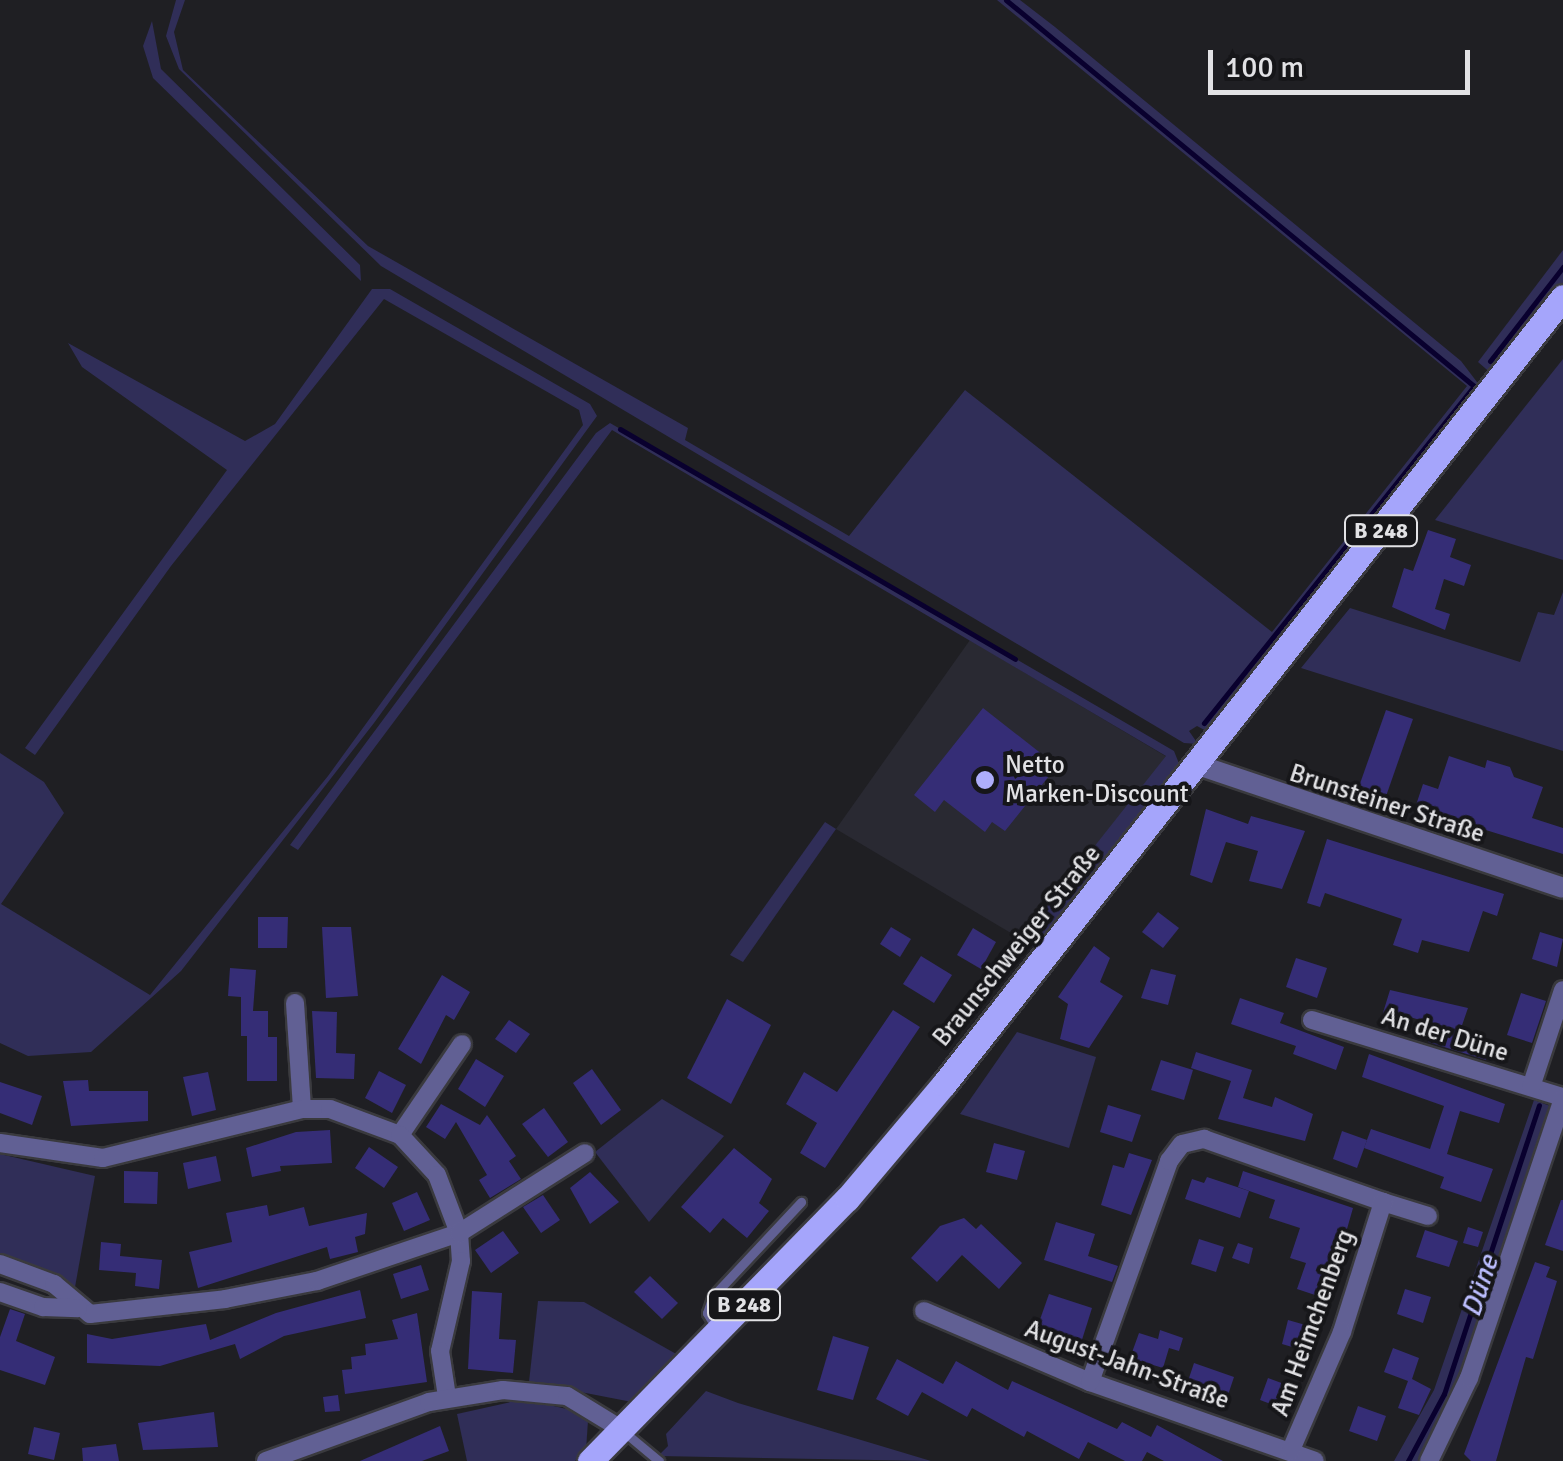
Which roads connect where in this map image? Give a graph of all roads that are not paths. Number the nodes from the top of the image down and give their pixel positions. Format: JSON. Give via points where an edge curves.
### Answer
{"nodes":[{"id":1,"x":1563,"y":297,"type":"edge"},
{"id":2,"x":1198,"y":764,"type":"junction"},
{"id":3,"x":1563,"y":888,"type":"edge"},
{"id":4,"x":1563,"y":990,"type":"edge"},
{"id":5,"x":295,"y":1003,"type":"dead end"},
{"id":6,"x":1312,"y":1020,"type":"dead end"},
{"id":7,"x":462,"y":1044,"type":"dead end"},
{"id":8,"x":1531,"y":1087,"type":"junction"},
{"id":9,"x":1563,"y":1098,"type":"edge"},
{"id":10,"x":302,"y":1109,"type":"junction"},
{"id":11,"x":400,"y":1135,"type":"junction"},
{"id":12,"x":1556,"y":1142,"type":"edge"},
{"id":13,"x":0,"y":1143,"type":"edge"},
{"id":14,"x":585,"y":1153,"type":"dead end"},
{"id":15,"x":802,"y":1202,"type":"dead end"},
{"id":16,"x":1383,"y":1202,"type":"junction"},
{"id":17,"x":1428,"y":1216,"type":"dead end"},
{"id":18,"x":459,"y":1232,"type":"junction"},
{"id":19,"x":0,"y":1264,"type":"edge"},
{"id":20,"x":0,"y":1292,"type":"edge"},
{"id":21,"x":78,"y":1308,"type":"junction"},
{"id":22,"x":924,"y":1311,"type":"dead end"},
{"id":23,"x":718,"y":1331,"type":"junction"},
{"id":24,"x":1090,"y":1382,"type":"junction"},
{"id":25,"x":447,"y":1397,"type":"junction"},
{"id":26,"x":621,"y":1429,"type":"junction"},
{"id":27,"x":1291,"y":1450,"type":"junction"},
{"id":28,"x":266,"y":1461,"type":"edge"},
{"id":29,"x":590,"y":1461,"type":"edge"},
{"id":30,"x":658,"y":1461,"type":"edge"},
{"id":31,"x":1315,"y":1461,"type":"edge"},
{"id":32,"x":1429,"y":1461,"type":"edge"}],
"edges":[{"from":1,"to":2,"type":"main road","name":"Braunschweiger Straße","number":"B 248"},
{"from":2,"to":3,"type":"street","name":"Brunsteiner Straße"},
{"from":2,"to":23,"type":"main road","name":"Braunschweiger Straße","number":"B 248","via":[[864,1179]]},
{"from":4,"to":8,"type":"street"},
{"from":5,"to":10,"type":"street"},
{"from":6,"to":8,"type":"street","name":"An der Düne"},
{"from":7,"to":11,"type":"street"},
{"from":8,"to":9,"type":"street","name":"An der Düne"},
{"from":9,"to":12,"type":"street"},
{"from":10,"to":11,"type":"street","via":[[356,1114]]},
{"from":10,"to":13,"type":"street","via":[[103,1158]]},
{"from":11,"to":18,"type":"street","via":[[437,1175]]},
{"from":12,"to":32,"type":"street","via":[[1469,1378]]},
{"from":14,"to":18,"type":"street"},
{"from":15,"to":23,"type":"lane","via":[[713,1296],[707,1313]]},
{"from":16,"to":17,"type":"street"},
{"from":16,"to":24,"type":"street","via":[[1204,1139],[1182,1144],[1170,1161]]},
{"from":16,"to":27,"type":"street","name":"Am Heimchenberg","via":[[1334,1352]]},
{"from":18,"to":21,"type":"street","via":[[317,1280],[225,1300],[118,1313]]},
{"from":18,"to":25,"type":"street","via":[[461,1261],[440,1351]]},
{"from":19,"to":21,"type":"street","via":[[54,1284]]},
{"from":20,"to":21,"type":"street","via":[[43,1307]]},
{"from":22,"to":24,"type":"street","name":"August-Jahn-Straße"},
{"from":23,"to":26,"type":"main road","name":"Braunschweiger Straße","number":"B 248"},
{"from":24,"to":27,"type":"street","name":"August-Jahn-Straße"},
{"from":25,"to":26,"type":"street","via":[[536,1390],[587,1403]]},
{"from":25,"to":28,"type":"street"},
{"from":26,"to":29,"type":"main road","name":"Braunschweiger Straße","number":"B 248"},
{"from":26,"to":30,"type":"lane"},
{"from":27,"to":31,"type":"street","name":"August-Jahn-Straße"}]}
